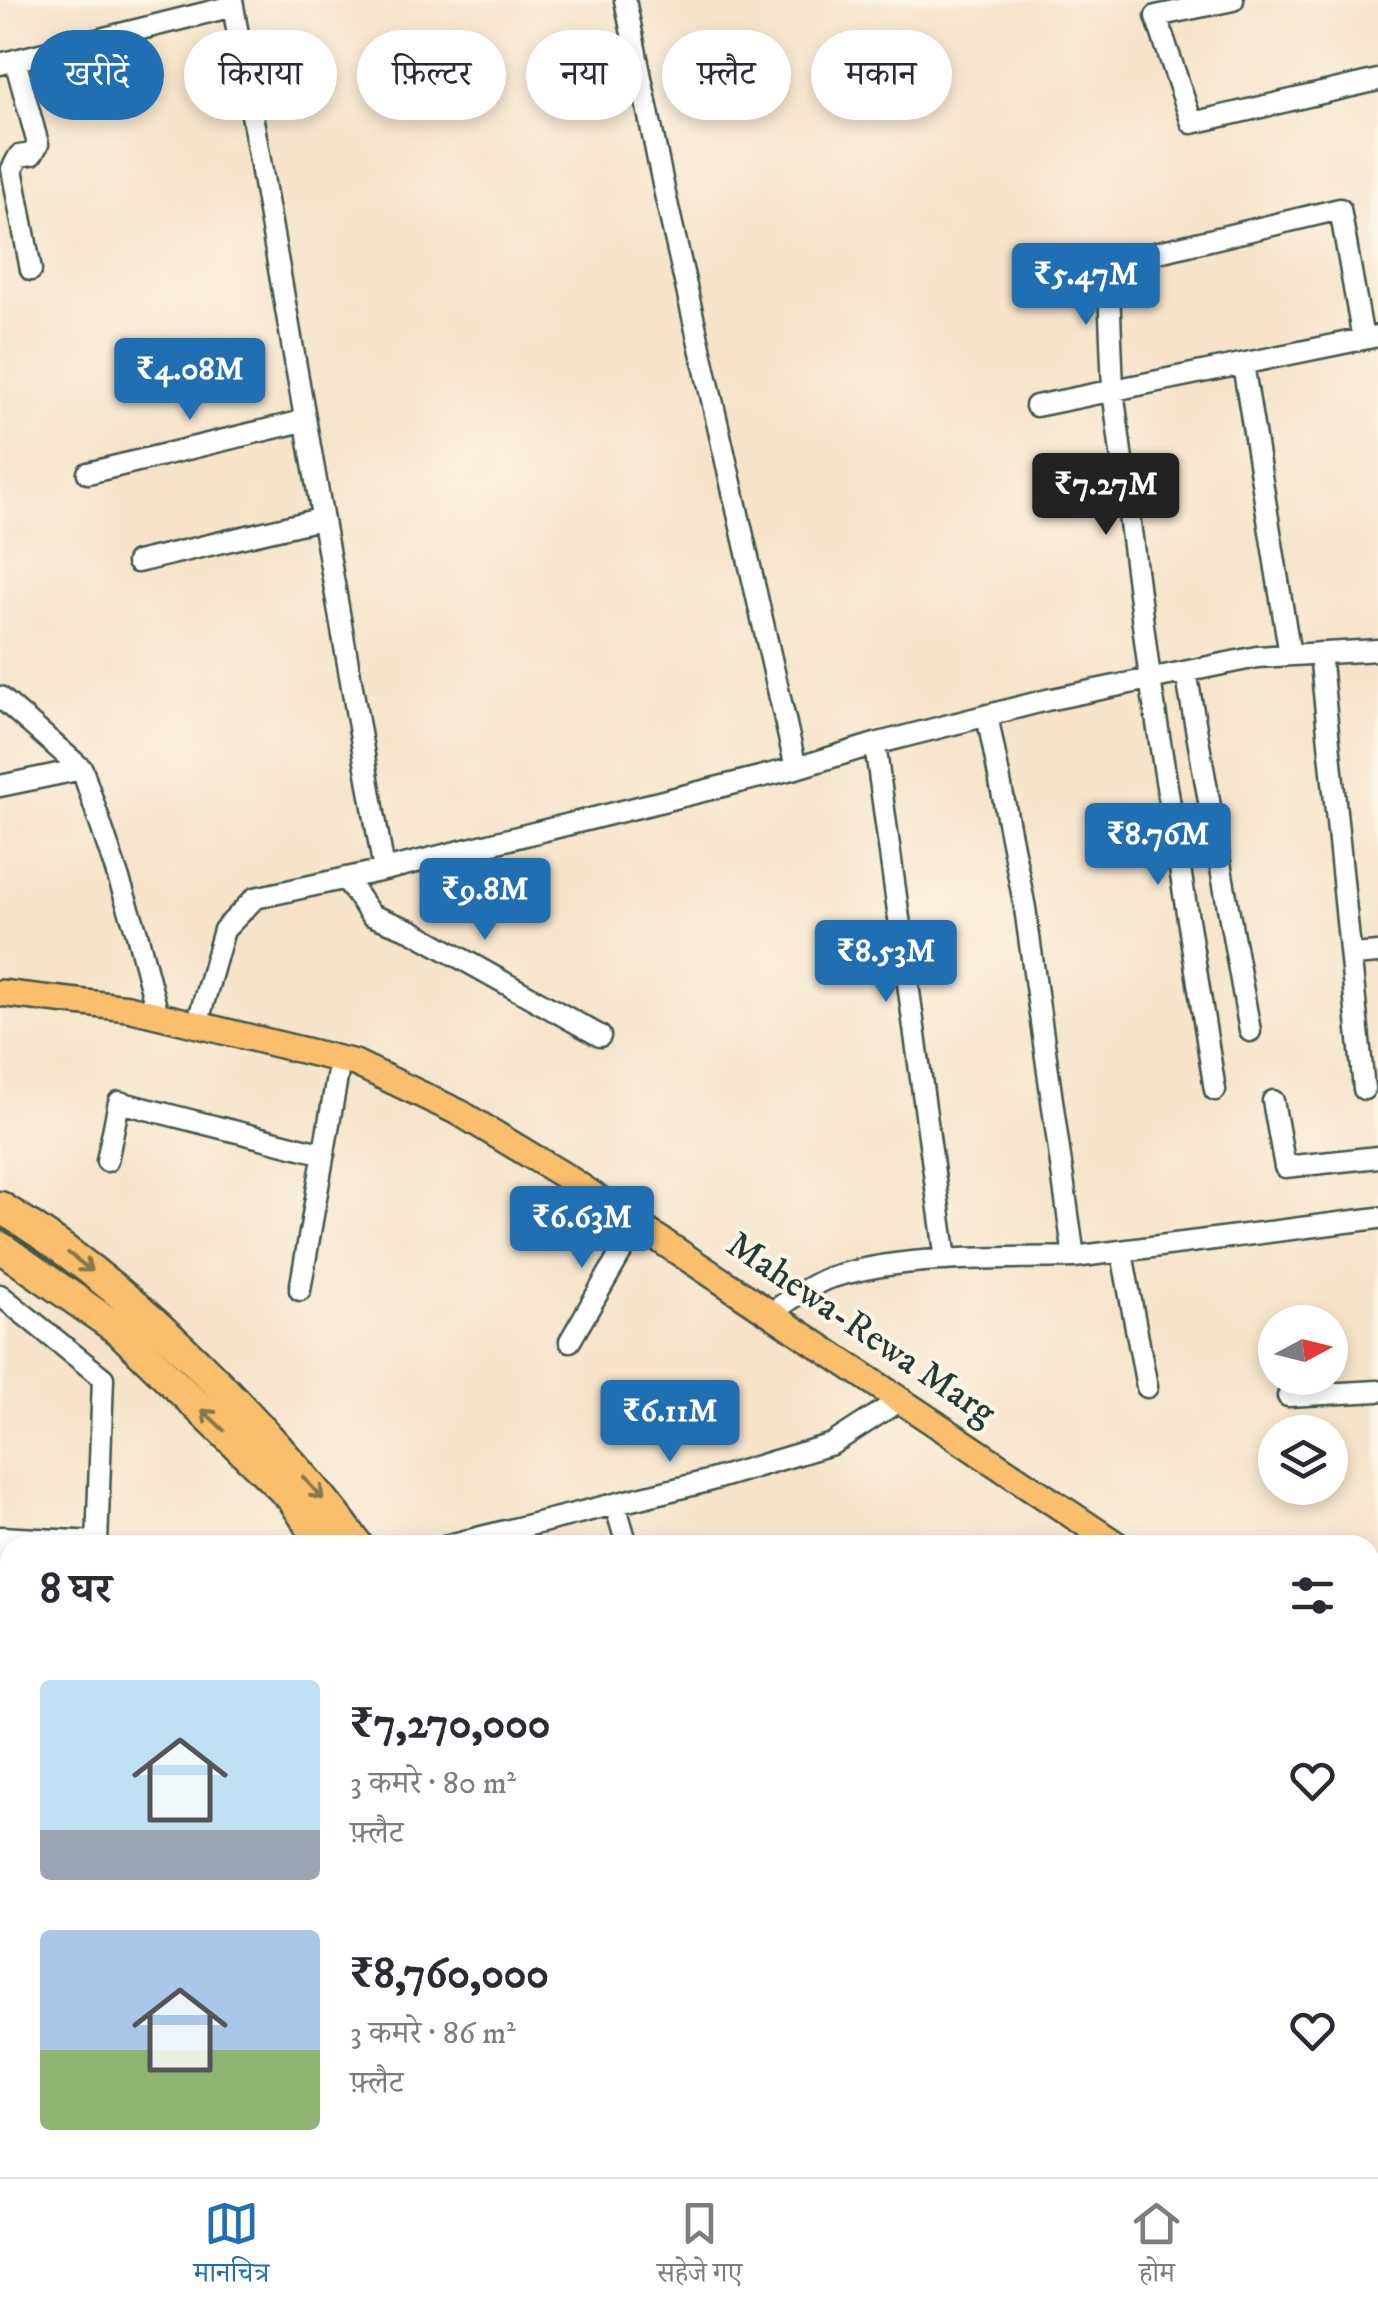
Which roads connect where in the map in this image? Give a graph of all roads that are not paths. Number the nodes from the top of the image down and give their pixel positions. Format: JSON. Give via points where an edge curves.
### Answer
{"nodes":[{"id":1,"x":624,"y":0,"type":"edge"},
{"id":2,"x":1233,"y":0,"type":"edge"},
{"id":3,"x":232,"y":3,"type":"edge"},
{"id":4,"x":8,"y":62,"type":"edge"},
{"id":5,"x":1378,"y":80,"type":"edge"},
{"id":6,"x":31,"y":270,"type":"dead end"},
{"id":7,"x":1370,"y":337,"type":"edge"},
{"id":8,"x":1243,"y":364,"type":"junction"},
{"id":9,"x":1113,"y":390,"type":"junction"},
{"id":10,"x":1036,"y":406,"type":"dead end"},
{"id":11,"x":303,"y":421,"type":"junction"},
{"id":12,"x":88,"y":473,"type":"dead end"},
{"id":13,"x":320,"y":519,"type":"junction"},
{"id":14,"x":137,"y":562,"type":"dead end"},
{"id":15,"x":1378,"y":650,"type":"edge"},
{"id":16,"x":1320,"y":653,"type":"junction"},
{"id":17,"x":1290,"y":655,"type":"junction"},
{"id":18,"x":1186,"y":672,"type":"junction"},
{"id":19,"x":1150,"y":678,"type":"junction"},
{"id":20,"x":0,"y":697,"type":"edge"},
{"id":21,"x":988,"y":716,"type":"junction"},
{"id":22,"x":875,"y":744,"type":"junction"},
{"id":23,"x":796,"y":768,"type":"junction"},
{"id":24,"x":82,"y":769,"type":"junction"},
{"id":25,"x":0,"y":786,"type":"edge"},
{"id":26,"x":384,"y":870,"type":"junction"},
{"id":27,"x":345,"y":878,"type":"junction"},
{"id":28,"x":1378,"y":953,"type":"edge"},
{"id":29,"x":1353,"y":955,"type":"junction"},
{"id":30,"x":0,"y":994,"type":"edge"},
{"id":31,"x":158,"y":1015,"type":"junction"},
{"id":32,"x":197,"y":1025,"type":"junction"},
{"id":33,"x":1250,"y":1031,"type":"dead end"},
{"id":34,"x":600,"y":1036,"type":"dead end"},
{"id":35,"x":340,"y":1060,"type":"junction"},
{"id":36,"x":1364,"y":1089,"type":"dead end"},
{"id":37,"x":1215,"y":1090,"type":"dead end"},
{"id":38,"x":1274,"y":1101,"type":"dead end"},
{"id":39,"x":324,"y":1154,"type":"junction"},
{"id":40,"x":1378,"y":1157,"type":"edge"},
{"id":41,"x":108,"y":1161,"type":"dead end"},
{"id":42,"x":0,"y":1207,"type":"edge"},
{"id":43,"x":1378,"y":1218,"type":"edge"},
{"id":44,"x":637,"y":1225,"type":"junction"},
{"id":45,"x":0,"y":1247,"type":"edge"},
{"id":46,"x":1122,"y":1253,"type":"junction"},
{"id":47,"x":1074,"y":1257,"type":"junction"},
{"id":48,"x":946,"y":1260,"type":"junction"},
{"id":49,"x":300,"y":1290,"type":"dead end"},
{"id":50,"x":0,"y":1295,"type":"edge"},
{"id":51,"x":770,"y":1314,"type":"junction"},
{"id":52,"x":570,"y":1341,"type":"dead end"},
{"id":53,"x":1147,"y":1387,"type":"dead end"},
{"id":54,"x":1378,"y":1392,"type":"edge"},
{"id":55,"x":1288,"y":1396,"type":"dead end"},
{"id":56,"x":900,"y":1400,"type":"junction"},
{"id":57,"x":615,"y":1504,"type":"junction"},
{"id":58,"x":96,"y":1535,"type":"edge"},
{"id":59,"x":316,"y":1535,"type":"edge"},
{"id":60,"x":350,"y":1535,"type":"edge"},
{"id":61,"x":489,"y":1535,"type":"edge"},
{"id":62,"x":625,"y":1535,"type":"edge"},
{"id":63,"x":1102,"y":1535,"type":"edge"}],
"edges":[{"from":1,"to":23,"type":"street"},
{"from":2,"to":5,"type":"street","via":[[1156,16],[1192,122]]},
{"from":3,"to":4,"type":"street"},
{"from":3,"to":11,"type":"street"},
{"from":4,"to":6,"type":"street","via":[[38,144],[12,169]]},
{"from":7,"to":8,"type":"street"},
{"from":7,"to":9,"type":"street","via":[[1340,209],[1108,264]]},
{"from":8,"to":9,"type":"street"},
{"from":8,"to":17,"type":"street"},
{"from":9,"to":10,"type":"street"},
{"from":9,"to":19,"type":"street"},
{"from":11,"to":12,"type":"street"},
{"from":11,"to":13,"type":"street"},
{"from":13,"to":14,"type":"street"},
{"from":13,"to":26,"type":"street"},
{"from":15,"to":16,"type":"street"},
{"from":16,"to":17,"type":"street"},
{"from":16,"to":29,"type":"street"},
{"from":17,"to":18,"type":"street"},
{"from":18,"to":19,"type":"street"},
{"from":18,"to":33,"type":"street"},
{"from":19,"to":21,"type":"street"},
{"from":19,"to":37,"type":"street"},
{"from":20,"to":24,"type":"street"},
{"from":21,"to":22,"type":"street"},
{"from":21,"to":47,"type":"street","via":[[1025,908]]},
{"from":22,"to":23,"type":"street"},
{"from":22,"to":48,"type":"street"},
{"from":23,"to":26,"type":"street"},
{"from":24,"to":25,"type":"street"},
{"from":24,"to":31,"type":"street"},
{"from":26,"to":27,"type":"street"},
{"from":27,"to":32,"type":"street","via":[[255,898],[224,930]]},
{"from":27,"to":34,"type":"street","via":[[371,915]]},
{"from":28,"to":29,"type":"street"},
{"from":29,"to":36,"type":"street"},
{"from":30,"to":31,"type":"main road","name":"Mahewa-Rewa Marg"},
{"from":31,"to":32,"type":"main road","name":"Mahewa-Rewa Marg"},
{"from":32,"to":35,"type":"main road","name":"Mahewa-Rewa Marg"},
{"from":35,"to":39,"type":"street"},
{"from":35,"to":44,"type":"main road","name":"Mahewa-Rewa Marg","via":[[460,1113]]},
{"from":38,"to":40,"type":"street","via":[[1286,1167]]},
{"from":39,"to":41,"type":"street","via":[[118,1102]]},
{"from":39,"to":49,"type":"street"},
{"from":42,"to":60,"type":"highway","one_way":true,"via":[[148,1316],[242,1408]]},
{"from":43,"to":46,"type":"street"},
{"from":44,"to":51,"type":"main road","name":"Mahewa-Rewa Marg"},
{"from":44,"to":52,"type":"street"},
{"from":59,"to":45,"type":"highway","one_way":true,"via":[[292,1498],[119,1330]]},
{"from":46,"to":47,"type":"street"},
{"from":46,"to":53,"type":"street"},
{"from":47,"to":48,"type":"street"},
{"from":48,"to":51,"type":"street","via":[[826,1279]]},
{"from":50,"to":58,"type":"street","via":[[103,1378]]},
{"from":51,"to":56,"type":"main road","name":"Mahewa-Rewa Marg"},
{"from":54,"to":55,"type":"street"},
{"from":56,"to":57,"type":"street","via":[[832,1444]]},
{"from":56,"to":63,"type":"main road","name":"Mahewa-Rewa Marg"},
{"from":57,"to":61,"type":"street"},
{"from":57,"to":62,"type":"street"}]}
